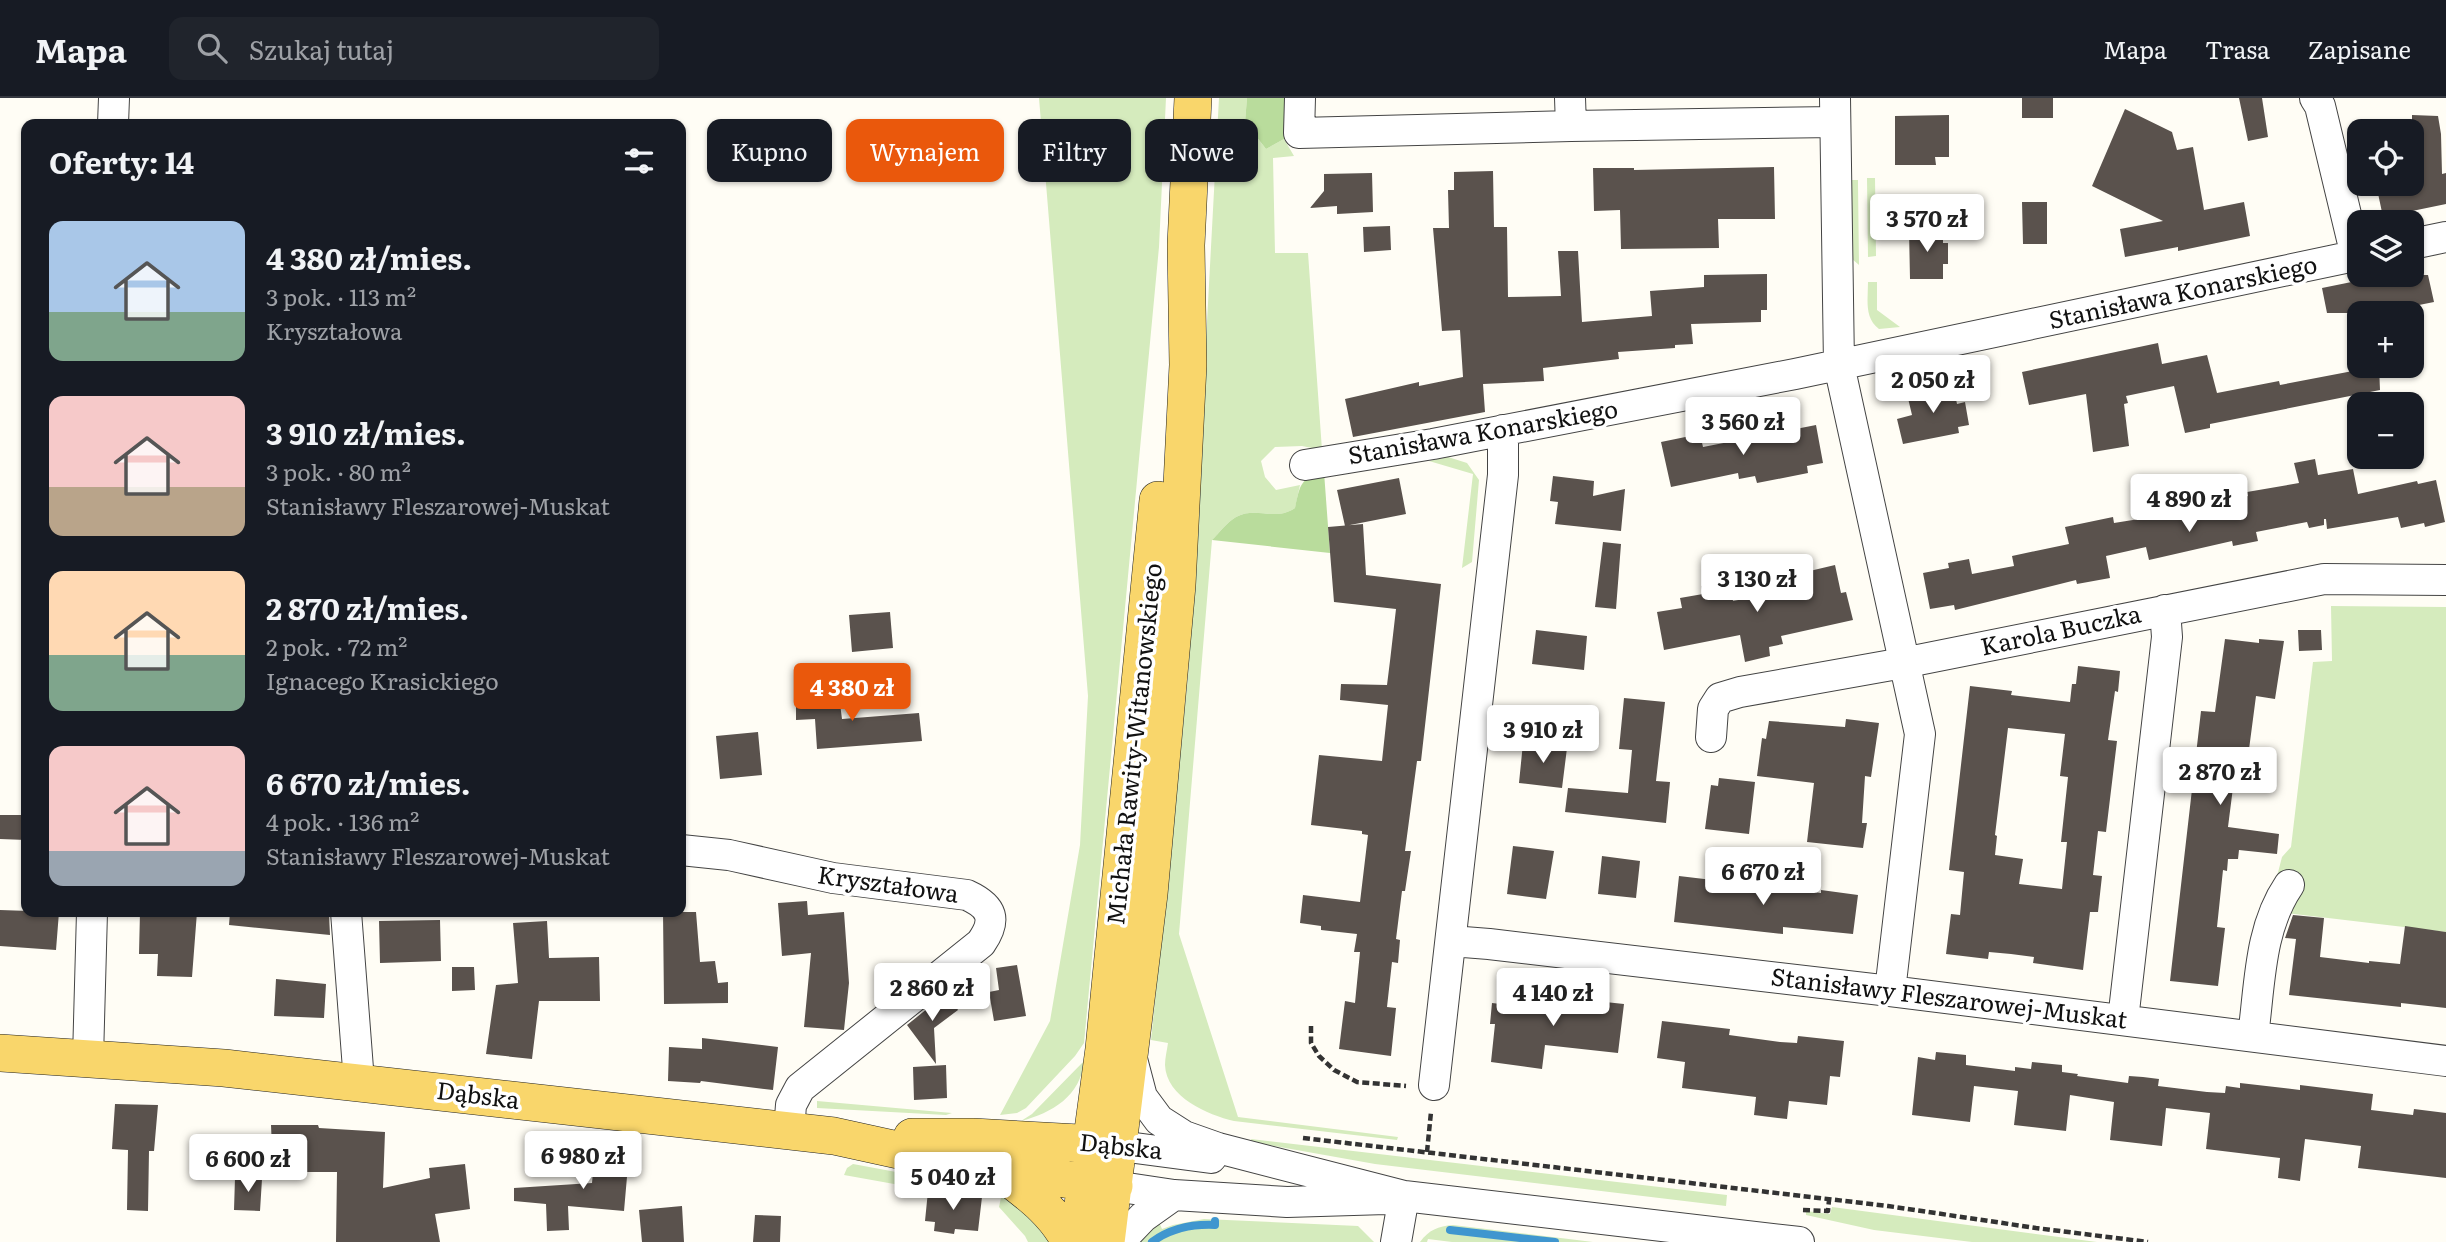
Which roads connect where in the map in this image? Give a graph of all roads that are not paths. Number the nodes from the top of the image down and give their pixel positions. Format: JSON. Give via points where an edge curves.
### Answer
{"nodes":[{"id":1,"x":114,"y":98,"type":"edge"},
{"id":2,"x":1193,"y":98,"type":"edge"},
{"id":3,"x":1300,"y":98,"type":"edge"},
{"id":4,"x":2315,"y":98,"type":"edge"},
{"id":5,"x":1835,"y":110,"type":"edge"},
{"id":6,"x":1571,"y":112,"type":"edge"},
{"id":7,"x":113,"y":119,"type":"edge"},
{"id":8,"x":2347,"y":213,"type":"edge"},
{"id":9,"x":2446,"y":237,"type":"edge"},
{"id":10,"x":2424,"y":242,"type":"edge"},
{"id":11,"x":1186,"y":245,"type":"junction"},
{"id":12,"x":2347,"y":258,"type":"edge"},
{"id":13,"x":1839,"y":365,"type":"junction"},
{"id":14,"x":1503,"y":430,"type":"junction"},
{"id":15,"x":1305,"y":465,"type":"dead end"},
{"id":16,"x":2446,"y":580,"type":"edge"},
{"id":17,"x":2165,"y":610,"type":"junction"},
{"id":18,"x":1903,"y":663,"type":"junction"},
{"id":19,"x":1711,"y":737,"type":"dead end"},
{"id":20,"x":686,"y":851,"type":"edge"},
{"id":21,"x":2289,"y":885,"type":"dead end"},
{"id":22,"x":92,"y":917,"type":"edge"},
{"id":23,"x":346,"y":917,"type":"edge"},
{"id":24,"x":1451,"y":942,"type":"junction"},
{"id":25,"x":1890,"y":991,"type":"junction"},
{"id":26,"x":2123,"y":1020,"type":"junction"},
{"id":27,"x":2253,"y":1036,"type":"junction"},
{"id":28,"x":1131,"y":1052,"type":"junction"},
{"id":29,"x":0,"y":1053,"type":"edge"},
{"id":30,"x":88,"y":1058,"type":"junction"},
{"id":31,"x":2446,"y":1060,"type":"edge"},
{"id":32,"x":359,"y":1082,"type":"junction"},
{"id":33,"x":1434,"y":1085,"type":"road end"},
{"id":34,"x":789,"y":1131,"type":"junction"},
{"id":35,"x":848,"y":1138,"type":"junction"},
{"id":36,"x":1106,"y":1144,"type":"junction"},
{"id":37,"x":999,"y":1170,"type":"junction"},
{"id":38,"x":1308,"y":1172,"type":"junction"},
{"id":39,"x":1100,"y":1184,"type":"junction"},
{"id":40,"x":1174,"y":1195,"type":"junction"},
{"id":41,"x":1404,"y":1196,"type":"junction"},
{"id":42,"x":1070,"y":1242,"type":"edge"},
{"id":43,"x":1078,"y":1242,"type":"edge"},
{"id":44,"x":1106,"y":1242,"type":"edge"},
{"id":45,"x":1119,"y":1242,"type":"edge"},
{"id":46,"x":1396,"y":1242,"type":"edge"},
{"id":47,"x":1798,"y":1242,"type":"edge"}],
"edges":[{"from":1,"to":7,"type":"street"},
{"from":2,"to":11,"type":"main road","name":"Michała Rawity-Witanowskiego"},
{"from":3,"to":6,"type":"street","via":[[1298,133]]},
{"from":4,"to":8,"type":"street"},
{"from":5,"to":6,"type":"street"},
{"from":5,"to":13,"type":"street"},
{"from":9,"to":10,"type":"street"},
{"from":11,"to":28,"type":"main road","name":"Michała Rawity-Witanowskiego","via":[[1188,365],[1177,585]]},
{"from":11,"to":36,"type":"main road","name":"Michała Rawity-Witanowskiego","via":[[1170,363],[1121,889]]},
{"from":12,"to":13,"type":"street","name":"Stanisława Konarskiego"},
{"from":13,"to":14,"type":"street","name":"Stanisława Konarskiego"},
{"from":13,"to":18,"type":"street"},
{"from":14,"to":15,"type":"street","name":"Stanisława Konarskiego"},
{"from":14,"to":24,"type":"street","via":[[1503,475]]},
{"from":16,"to":17,"type":"street","name":"Karola Buczka","via":[[2324,579]]},
{"from":17,"to":18,"type":"street","name":"Karola Buczka"},
{"from":17,"to":26,"type":"street","via":[[2167,637]]},
{"from":18,"to":19,"type":"street","name":"Karola Buczka","via":[[1720,698],[1713,709]]},
{"from":18,"to":25,"type":"street","via":[[1920,742]]},
{"from":20,"to":34,"type":"street","name":"Kryształowa","via":[[833,878],[967,895],[984,905],[991,916],[981,943],[800,1088],[791,1104]]},
{"from":21,"to":27,"type":"street","via":[[2266,937]]},
{"from":22,"to":30,"type":"street"},
{"from":23,"to":32,"type":"street"},
{"from":24,"to":25,"type":"street","name":"Stanisławy Fleszarowej-Muskat"},
{"from":24,"to":33,"type":"street"},
{"from":25,"to":26,"type":"street","name":"Stanisławy Fleszarowej-Muskat"},
{"from":26,"to":27,"type":"street","name":"Stanisławy Fleszarowej-Muskat"},
{"from":27,"to":31,"type":"street","name":"Stanisławy Fleszarowej-Muskat"},
{"from":28,"to":36,"type":"main road","name":"Michała Rawity-Witanowskiego"},
{"from":28,"to":38,"type":"street","name":"Dąbska","via":[[1142,1097],[1172,1130],[1218,1148]]},
{"from":29,"to":30,"type":"main road","name":"Dąbska"},
{"from":30,"to":32,"type":"main road","name":"Dąbska"},
{"from":32,"to":34,"type":"main road","name":"Dąbska"},
{"from":34,"to":35,"type":"main road","name":"Dąbska"},
{"from":35,"to":36,"type":"main road","name":"Dąbska","via":[[973,1137]]},
{"from":35,"to":37,"type":"main road","name":"Dąbska"},
{"from":36,"to":38,"type":"street","name":"Dąbska"},
{"from":36,"to":39,"type":"main road","name":"Michała Rawity-Witanowskiego"},
{"from":37,"to":39,"type":"main road","name":"Dąbska"},
{"from":37,"to":42,"type":"main road","name":"Dąbska","via":[[1045,1206]]},
{"from":38,"to":41,"type":"street","name":"Dąbska"},
{"from":39,"to":40,"type":"street","name":"Dąbska"},
{"from":39,"to":43,"type":"main road","name":"Michała Rawity-Witanowskiego"},
{"from":39,"to":44,"type":"main road","name":"Michała Rawity-Witanowskiego"},
{"from":40,"to":41,"type":"street","name":"Dąbska","via":[[1287,1202]]},
{"from":40,"to":45,"type":"street","name":"Dąbska"},
{"from":41,"to":46,"type":"street"},
{"from":41,"to":47,"type":"street","name":"Dąbska"}]}
